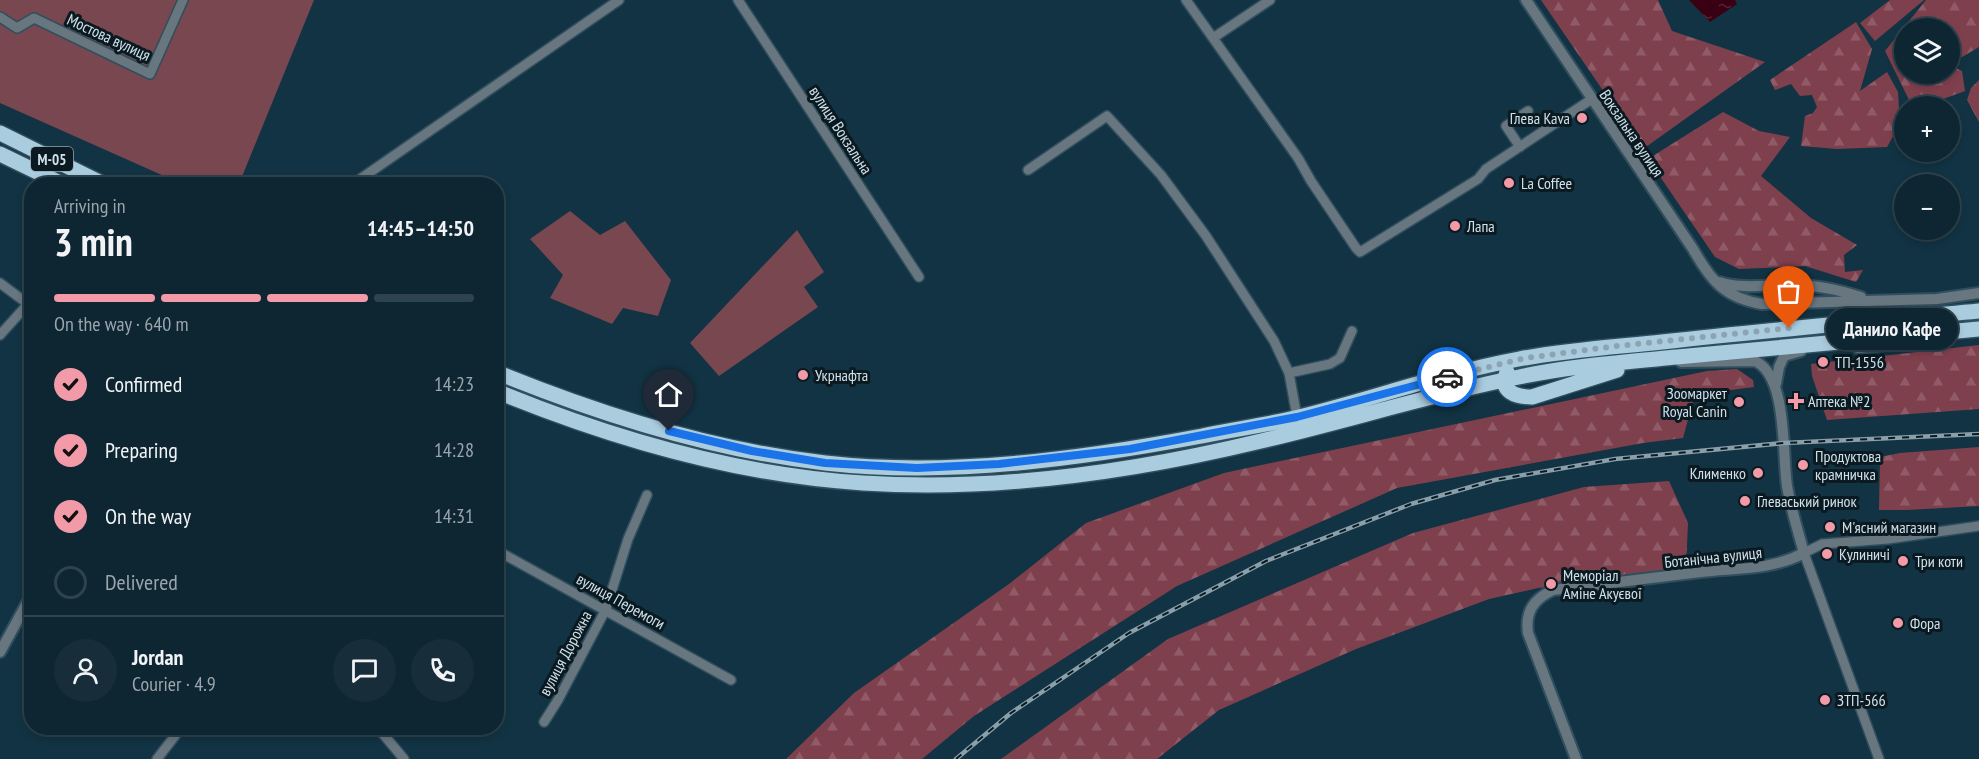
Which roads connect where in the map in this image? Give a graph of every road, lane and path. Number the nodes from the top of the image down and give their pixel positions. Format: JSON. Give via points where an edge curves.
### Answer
{"nodes":[{"id":1,"x":183,"y":0,"type":"edge"},
{"id":2,"x":619,"y":0,"type":"edge"},
{"id":3,"x":738,"y":0,"type":"edge"},
{"id":4,"x":1186,"y":0,"type":"edge"},
{"id":5,"x":1270,"y":0,"type":"edge"},
{"id":6,"x":1526,"y":0,"type":"edge"},
{"id":7,"x":0,"y":17,"type":"edge"},
{"id":8,"x":1213,"y":38,"type":"junction"},
{"id":9,"x":1592,"y":99,"type":"junction"},
{"id":10,"x":1528,"y":111,"type":"dead end"},
{"id":11,"x":0,"y":133,"type":"edge"},
{"id":12,"x":1520,"y":147,"type":"junction"},
{"id":13,"x":0,"y":154,"type":"edge"},
{"id":14,"x":1028,"y":170,"type":"dead end"},
{"id":15,"x":48,"y":177,"type":"edge"},
{"id":16,"x":89,"y":177,"type":"edge"},
{"id":17,"x":364,"y":177,"type":"edge"},
{"id":18,"x":919,"y":277,"type":"dead end"},
{"id":19,"x":1715,"y":281,"type":"junction"},
{"id":20,"x":0,"y":283,"type":"edge"},
{"id":21,"x":1797,"y":285,"type":"junction"},
{"id":22,"x":1751,"y":286,"type":"junction"},
{"id":23,"x":1979,"y":293,"type":"edge"},
{"id":24,"x":1870,"y":300,"type":"junction"},
{"id":25,"x":24,"y":301,"type":"edge"},
{"id":26,"x":1750,"y":302,"type":"junction"},
{"id":27,"x":1794,"y":302,"type":"junction"},
{"id":28,"x":24,"y":311,"type":"edge"},
{"id":29,"x":1979,"y":311,"type":"edge"},
{"id":30,"x":1979,"y":329,"type":"edge"},
{"id":31,"x":1352,"y":331,"type":"dead end"},
{"id":32,"x":1959,"y":331,"type":"junction"},
{"id":33,"x":0,"y":335,"type":"edge"},
{"id":34,"x":1516,"y":360,"type":"junction"},
{"id":35,"x":1651,"y":360,"type":"junction"},
{"id":36,"x":1289,"y":372,"type":"junction"},
{"id":37,"x":504,"y":375,"type":"edge"},
{"id":38,"x":1505,"y":380,"type":"junction"},
{"id":39,"x":1775,"y":388,"type":"junction"},
{"id":40,"x":504,"y":394,"type":"edge"},
{"id":41,"x":1297,"y":417,"type":"junction"},
{"id":42,"x":647,"y":495,"type":"dead end"},
{"id":43,"x":1979,"y":526,"type":"edge"},
{"id":44,"x":1804,"y":553,"type":"junction"},
{"id":45,"x":504,"y":554,"type":"edge"},
{"id":46,"x":24,"y":608,"type":"edge"},
{"id":47,"x":606,"y":609,"type":"junction"},
{"id":48,"x":0,"y":652,"type":"edge"},
{"id":49,"x":732,"y":680,"type":"dead end"},
{"id":50,"x":544,"y":722,"type":"dead end"},
{"id":51,"x":176,"y":735,"type":"edge"},
{"id":52,"x":384,"y":735,"type":"edge"},
{"id":53,"x":157,"y":759,"type":"edge"},
{"id":54,"x":404,"y":759,"type":"edge"},
{"id":55,"x":1576,"y":759,"type":"edge"},
{"id":56,"x":1879,"y":759,"type":"edge"}],
"edges":[{"from":1,"to":7,"type":"street","name":"Мостова вулиця","via":[[150,74],[34,18],[16,28]]},
{"from":2,"to":17,"type":"street"},
{"from":3,"to":18,"type":"street","name":"вулиця Вокзальна"},
{"from":4,"to":8,"type":"street"},
{"from":5,"to":8,"type":"street"},
{"from":6,"to":9,"type":"street","name":"Вокзальна вулиця"},
{"from":8,"to":12,"type":"street","via":[[1360,252],[1478,179],[1486,169]]},
{"from":9,"to":12,"type":"street"},
{"from":9,"to":19,"type":"street","name":"Вокзальна вулиця"},
{"from":10,"to":12,"type":"street","via":[[1506,126]]},
{"from":11,"to":16,"type":"highway","number":"М-05"},
{"from":13,"to":15,"type":"highway","number":"М-05"},
{"from":14,"to":36,"type":"street","via":[[1107,117],[1161,176],[1206,236],[1274,341]]},
{"from":19,"to":22,"type":"street"},
{"from":19,"to":26,"type":"street","name":"Вокзальна вулиця","via":[[1739,300]]},
{"from":20,"to":25,"type":"street"},
{"from":21,"to":22,"type":"street"},
{"from":21,"to":24,"type":"street","via":[[1826,286]]},
{"from":21,"to":27,"type":"street","via":[[1799,291]]},
{"from":22,"to":26,"type":"street","via":[[1747,293]]},
{"from":23,"to":24,"type":"street","via":[[1937,299]]},
{"from":24,"to":27,"type":"street"},
{"from":26,"to":27,"type":"street"},
{"from":28,"to":33,"type":"street"},
{"from":29,"to":34,"type":"highway","via":[[1730,333]]},
{"from":30,"to":32,"type":"highway"},
{"from":31,"to":36,"type":"street","via":[[1340,358],[1330,364]]},
{"from":32,"to":35,"type":"highway"},
{"from":32,"to":39,"type":"street","via":[[1887,346],[1794,352],[1784,356]]},
{"from":34,"to":38,"type":"highway"},
{"from":34,"to":41,"type":"highway"},
{"from":35,"to":38,"type":"highway"},
{"from":35,"to":38,"type":"highway","via":[[1532,397],[1510,393]]},
{"from":35,"to":39,"type":"street","via":[[1755,361],[1766,368]]},
{"from":36,"to":41,"type":"street"},
{"from":37,"to":41,"type":"highway","via":[[584,405],[714,443],[825,463],[875,467],[999,464],[1082,455]]},
{"from":38,"to":40,"type":"highway","via":[[1258,442],[1133,467],[1000,483],[946,485],[862,483],[699,458],[565,418]]},
{"from":39,"to":44,"type":"street","via":[[1787,484]]},
{"from":42,"to":47,"type":"street","name":"вулиця Дорожна"},
{"from":43,"to":44,"type":"street","name":"Ботанічна вулиця","via":[[1822,544]]},
{"from":44,"to":55,"type":"street","name":"Ботанічна вулиця","via":[[1766,567],[1553,590],[1533,604],[1527,616],[1528,633]]},
{"from":44,"to":56,"type":"street"},
{"from":45,"to":47,"type":"street","name":"вулиця Перемоги"},
{"from":46,"to":48,"type":"street"},
{"from":47,"to":49,"type":"street","name":"вулиця Перемоги"},
{"from":47,"to":50,"type":"street","name":"вулиця Дорожна"},
{"from":51,"to":53,"type":"street"},
{"from":52,"to":54,"type":"street"}]}
